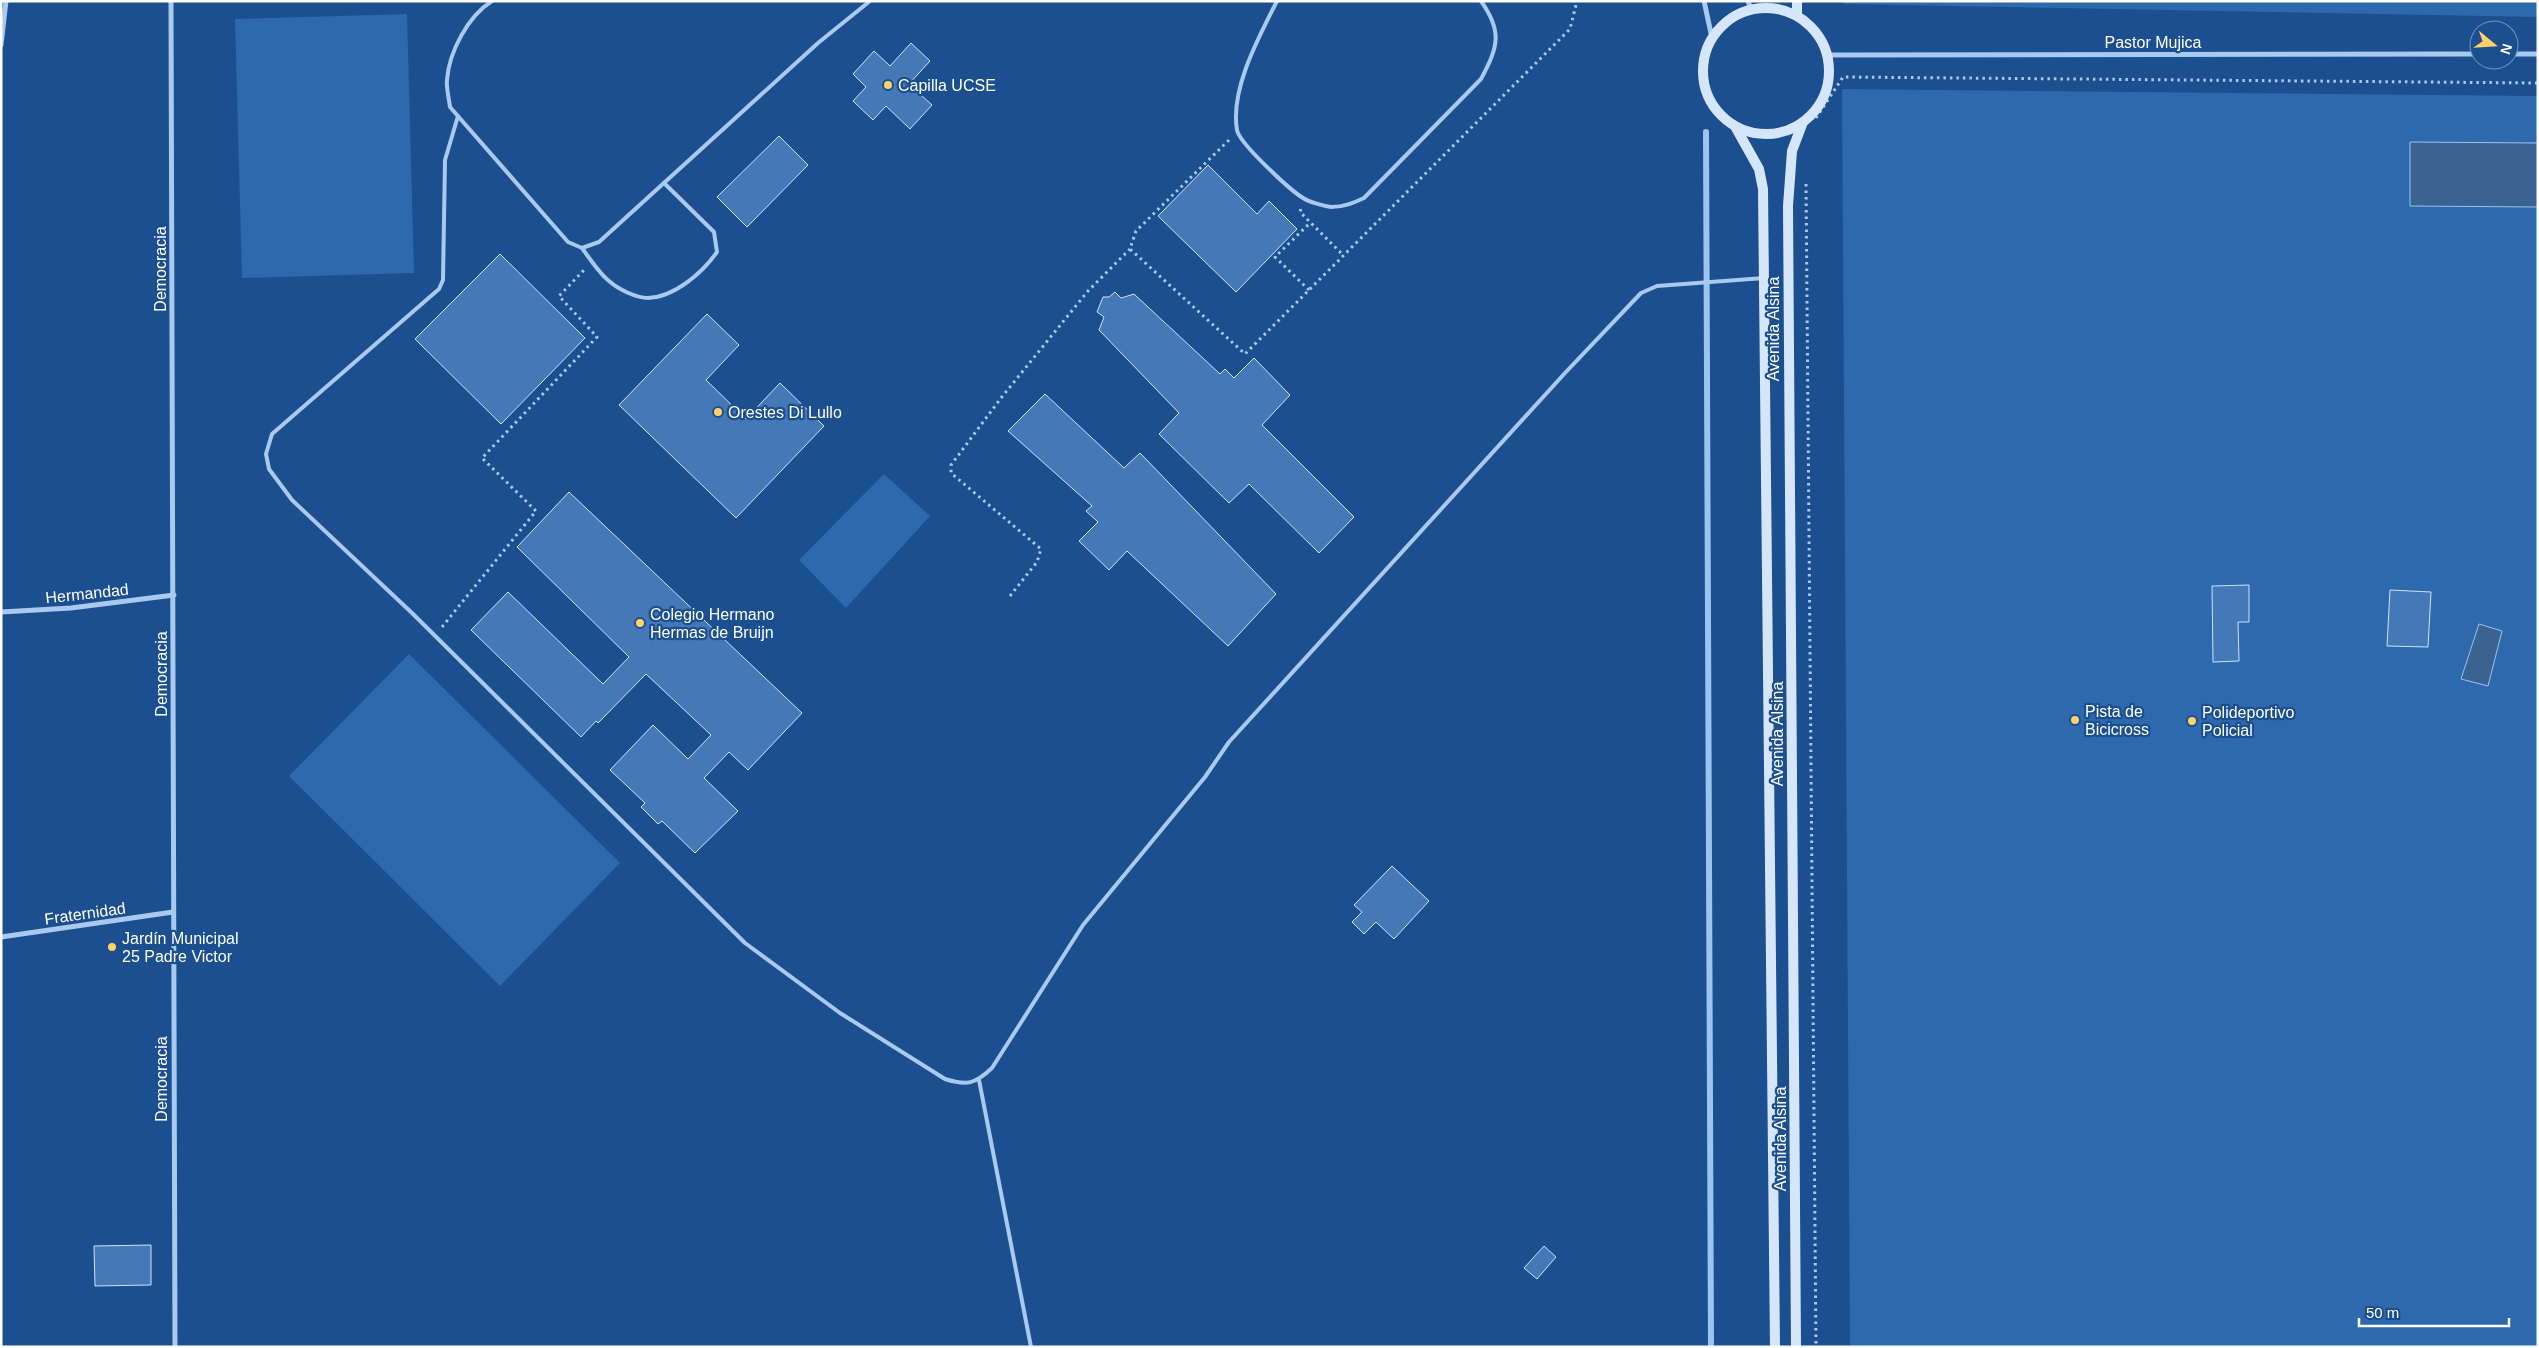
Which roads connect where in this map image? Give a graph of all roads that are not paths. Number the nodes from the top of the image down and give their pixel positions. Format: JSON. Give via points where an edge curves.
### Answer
{"nodes":[{"id":1,"x":6,"y":1,"type":"edge"},
{"id":2,"x":171,"y":1,"type":"edge"},
{"id":3,"x":492,"y":1,"type":"edge"},
{"id":4,"x":870,"y":1,"type":"edge"},
{"id":5,"x":1277,"y":1,"type":"edge"},
{"id":6,"x":1481,"y":1,"type":"edge"},
{"id":7,"x":1704,"y":1,"type":"edge"},
{"id":8,"x":1797,"y":1,"type":"edge"},
{"id":9,"x":1771,"y":4,"type":"edge"},
{"id":10,"x":1750,"y":5,"type":"edge"},
{"id":11,"x":1797,"y":16,"type":"junction"},
{"id":12,"x":1712,"y":38,"type":"junction"},
{"id":13,"x":1,"y":45,"type":"edge"},
{"id":14,"x":2469,"y":54,"type":"edge"},
{"id":15,"x":2519,"y":54,"type":"edge"},
{"id":16,"x":2538,"y":54,"type":"edge"},
{"id":17,"x":1827,"y":56,"type":"junction"},
{"id":18,"x":458,"y":116,"type":"junction"},
{"id":19,"x":1807,"y":123,"type":"junction"},
{"id":20,"x":1736,"y":128,"type":"junction"},
{"id":21,"x":664,"y":183,"type":"junction"},
{"id":22,"x":582,"y":248,"type":"junction"},
{"id":23,"x":1765,"y":278,"type":"junction"},
{"id":24,"x":174,"y":596,"type":"junction"},
{"id":25,"x":1,"y":612,"type":"edge"},
{"id":26,"x":173,"y":912,"type":"junction"},
{"id":27,"x":1,"y":938,"type":"edge"},
{"id":28,"x":979,"y":1080,"type":"junction"},
{"id":29,"x":175,"y":1347,"type":"edge"},
{"id":30,"x":1031,"y":1347,"type":"edge"},
{"id":31,"x":1775,"y":1347,"type":"edge"},
{"id":32,"x":1796,"y":1347,"type":"edge"}],
"edges":[{"from":1,"to":13,"type":"street"},
{"from":2,"to":24,"type":"street","name":"Democracia"},
{"from":3,"to":18,"type":"lane","via":[[469,23],[454,50],[446,80],[450,107]]},
{"from":4,"to":21,"type":"lane","via":[[818,42]]},
{"from":5,"to":6,"type":"lane","via":[[1244,71],[1236,114],[1237,132],[1255,156],[1304,199],[1330,207],[1347,206],[1364,198],[1481,79],[1494,55],[1497,33],[1492,17]]},
{"from":7,"to":12,"type":"street"},
{"from":8,"to":11,"type":"main road"},
{"from":9,"to":10,"type":"main road"},
{"from":9,"to":11,"type":"main road"},
{"from":10,"to":12,"type":"main road","via":[[1722,25]]},
{"from":11,"to":17,"type":"main road","via":[[1811,26]]},
{"from":12,"to":20,"type":"main road","via":[[1704,57],[1702,78],[1708,98],[1716,110]]},
{"from":14,"to":17,"type":"street","name":"Pastor Mujica"},
{"from":15,"to":16,"type":"street"},
{"from":17,"to":19,"type":"main road","via":[[1829,74],[1825,93]]},
{"from":18,"to":22,"type":"lane","via":[[568,242]]},
{"from":18,"to":28,"type":"lane","via":[[445,160],[444,271],[439,289],[272,434],[266,454],[269,469],[292,500],[435,636],[745,943],[840,1014],[945,1079],[961,1084]]},
{"from":19,"to":20,"type":"main road","via":[[1770,134]]},
{"from":19,"to":32,"type":"main road","name":"Avenida Alsina","via":[[1792,151],[1788,206]]},
{"from":20,"to":23,"type":"main road","name":"Avenida Alsina","via":[[1759,168]]},
{"from":21,"to":22,"type":"lane","via":[[599,242]]},
{"from":21,"to":22,"type":"lane","via":[[714,232],[717,252],[707,267],[677,289],[648,298],[627,292],[609,281]]},
{"from":23,"to":28,"type":"lane","via":[[1657,286],[1641,294],[1229,742],[1205,777],[1083,925],[992,1068]]},
{"from":23,"to":31,"type":"main road","name":"Avenida Alsina"},
{"from":24,"to":25,"type":"street","name":"Hermandad"},
{"from":24,"to":26,"type":"street","name":"Democracia"},
{"from":26,"to":27,"type":"street","name":"Fraternidad"},
{"from":26,"to":29,"type":"street","name":"Democracia"},
{"from":28,"to":30,"type":"lane"}]}
